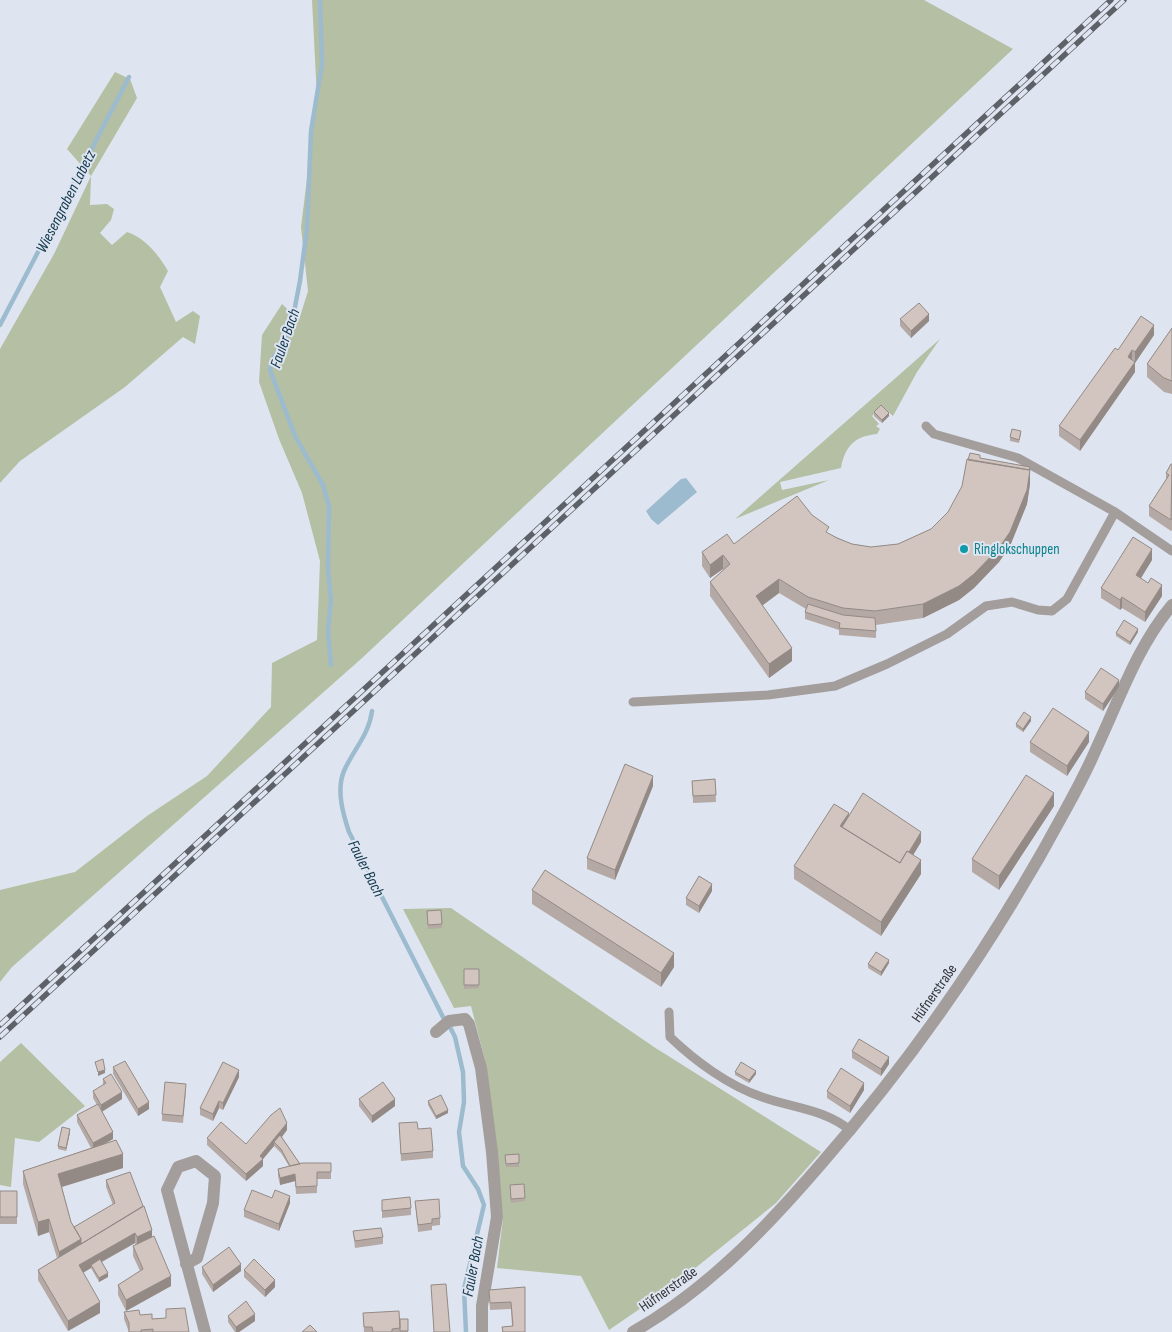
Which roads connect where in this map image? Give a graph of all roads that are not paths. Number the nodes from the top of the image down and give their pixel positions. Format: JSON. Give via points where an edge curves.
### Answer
{"nodes":[{"id":1,"x":926,"y":426,"type":"dead end"},
{"id":2,"x":1116,"y":512,"type":"junction"},
{"id":3,"x":1172,"y":551,"type":"edge"},
{"id":4,"x":1172,"y":605,"type":"edge"},
{"id":5,"x":633,"y":702,"type":"dead end"},
{"id":6,"x":669,"y":1012,"type":"dead end"},
{"id":7,"x":436,"y":1032,"type":"dead end"},
{"id":8,"x":850,"y":1131,"type":"junction"},
{"id":9,"x":186,"y":1264,"type":"junction"},
{"id":10,"x":205,"y":1332,"type":"edge"},
{"id":11,"x":482,"y":1332,"type":"edge"},
{"id":12,"x":633,"y":1332,"type":"edge"}],
"edges":[{"from":1,"to":2,"type":"lane","via":[[934,434],[1018,458]]},
{"from":2,"to":3,"type":"lane"},
{"from":2,"to":5,"type":"lane","via":[[1067,599],[1052,610],[1038,610],[1012,602],[986,606],[947,634],[835,686],[768,695]]},
{"from":4,"to":8,"type":"street","name":"Hüfnerstraße","via":[[1141,648],[1081,782],[999,926],[914,1050]]},
{"from":6,"to":8,"type":"lane","via":[[670,1037],[686,1053],[740,1088],[824,1114]]},
{"from":7,"to":11,"type":"street","via":[[449,1021],[465,1019],[481,1068],[492,1152],[496,1217],[482,1306]]},
{"from":8,"to":12,"type":"street","name":"Hüfnerstraße","via":[[772,1219],[714,1275]]},
{"from":9,"to":9,"type":"street","via":[[167,1190],[178,1167],[196,1161],[215,1176],[213,1203],[197,1258]]},
{"from":9,"to":10,"type":"street"}]}
